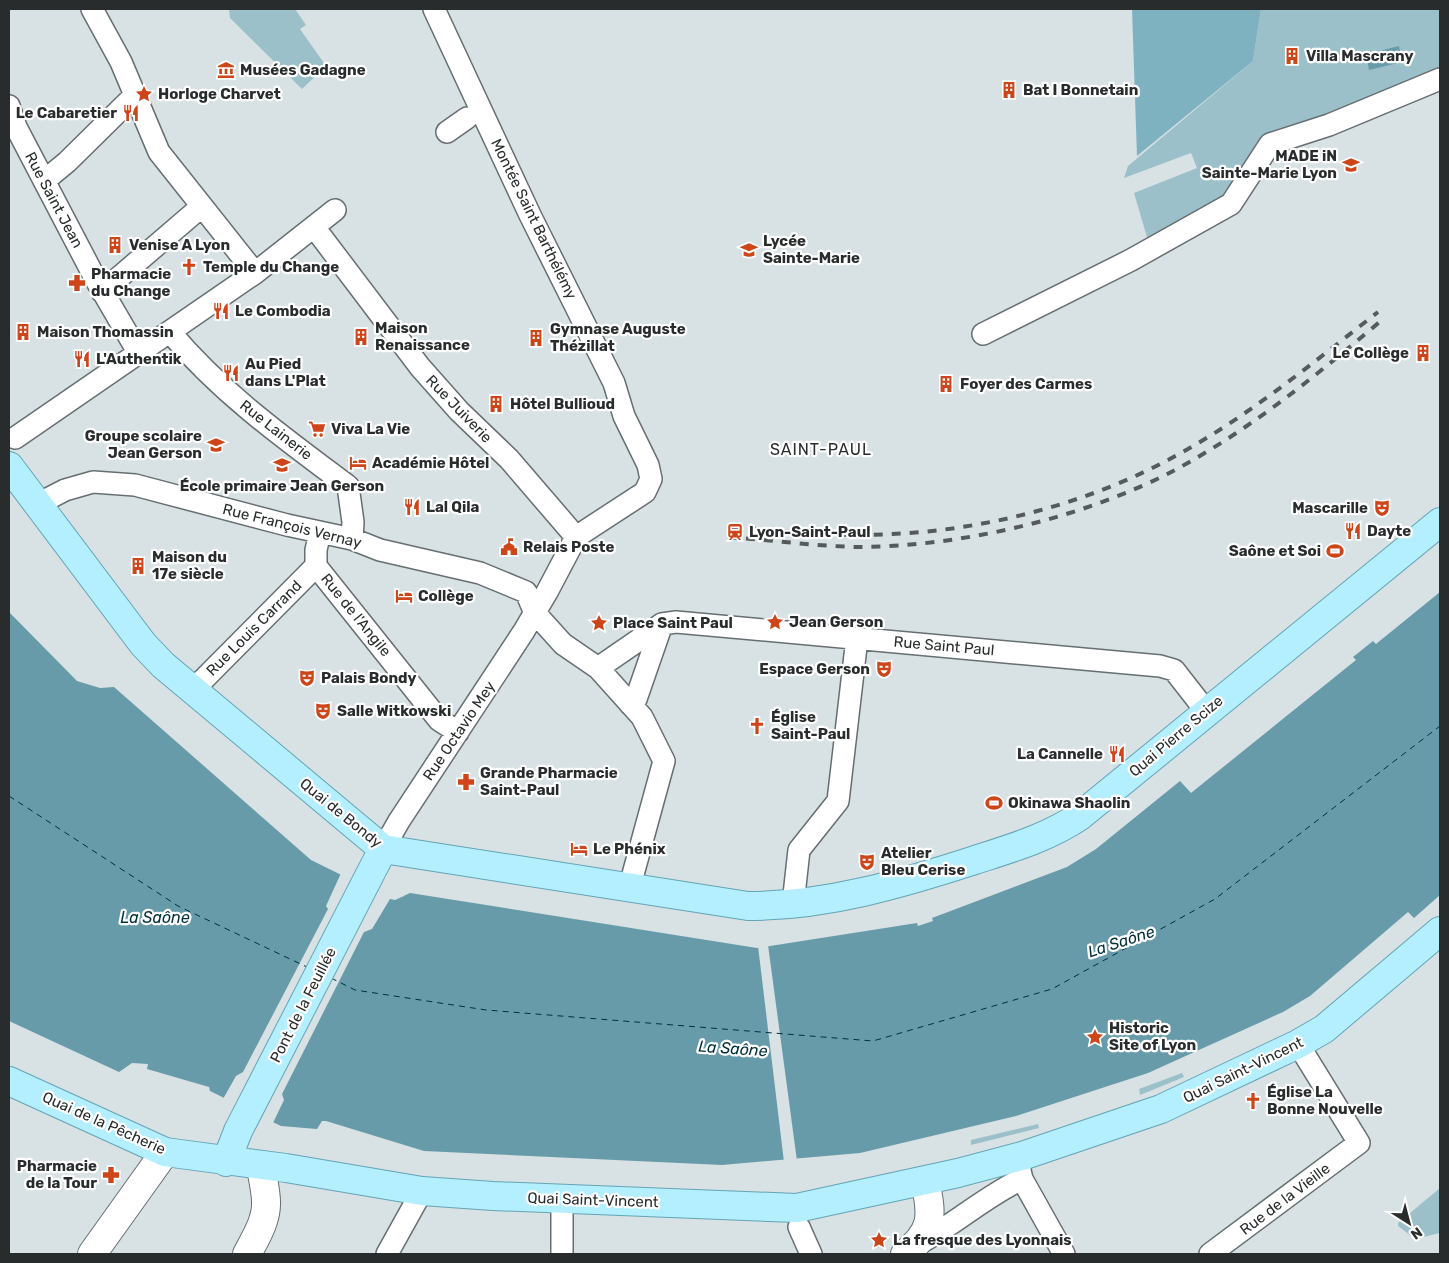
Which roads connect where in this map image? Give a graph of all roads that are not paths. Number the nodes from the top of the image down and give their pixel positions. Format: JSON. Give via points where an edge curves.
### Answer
{"nodes":[{"id":1,"x":92,"y":9,"type":"edge"},
{"id":2,"x":434,"y":9,"type":"edge"},
{"id":3,"x":1440,"y":79,"type":"edge"},
{"id":4,"x":134,"y":96,"type":"junction"},
{"id":5,"x":9,"y":106,"type":"edge"},
{"id":6,"x":467,"y":118,"type":"dead end"},
{"id":7,"x":447,"y":132,"type":"dead end"},
{"id":8,"x":44,"y":181,"type":"junction"},
{"id":9,"x":201,"y":207,"type":"junction"},
{"id":10,"x":335,"y":210,"type":"dead end"},
{"id":11,"x":314,"y":227,"type":"junction"},
{"id":12,"x":255,"y":273,"type":"junction"},
{"id":13,"x":102,"y":292,"type":"junction"},
{"id":14,"x":170,"y":332,"type":"junction"},
{"id":15,"x":983,"y":334,"type":"dead end"},
{"id":16,"x":138,"y":352,"type":"junction"},
{"id":17,"x":15,"y":438,"type":"dead end"},
{"id":18,"x":9,"y":466,"type":"edge"},
{"id":19,"x":9,"y":494,"type":"edge"},
{"id":20,"x":36,"y":505,"type":"junction"},
{"id":21,"x":1440,"y":522,"type":"edge"},
{"id":22,"x":320,"y":532,"type":"junction"},
{"id":23,"x":576,"y":537,"type":"junction"},
{"id":24,"x":352,"y":539,"type":"junction"},
{"id":25,"x":316,"y":566,"type":"junction"},
{"id":26,"x":535,"y":613,"type":"junction"},
{"id":27,"x":662,"y":624,"type":"junction"},
{"id":28,"x":857,"y":638,"type":"junction"},
{"id":29,"x":598,"y":668,"type":"junction"},
{"id":30,"x":193,"y":690,"type":"junction"},
{"id":31,"x":630,"y":704,"type":"junction"},
{"id":32,"x":1206,"y":711,"type":"junction"},
{"id":33,"x":458,"y":732,"type":"junction"},
{"id":34,"x":383,"y":849,"type":"junction"},
{"id":35,"x":629,"y":889,"type":"junction"},
{"id":36,"x":793,"y":904,"type":"junction"},
{"id":37,"x":760,"y":906,"type":"joint"},
{"id":38,"x":1440,"y":931,"type":"edge"},
{"id":39,"x":1298,"y":1044,"type":"junction"},
{"id":40,"x":9,"y":1081,"type":"edge"},
{"id":41,"x":165,"y":1152,"type":"junction"},
{"id":42,"x":226,"y":1162,"type":"junction"},
{"id":43,"x":261,"y":1166,"type":"junction"},
{"id":44,"x":1019,"y":1168,"type":"junction"},
{"id":45,"x":925,"y":1182,"type":"junction"},
{"id":46,"x":422,"y":1191,"type":"junction"},
{"id":47,"x":562,"y":1198,"type":"junction"},
{"id":48,"x":798,"y":1227,"type":"dead end"},
{"id":49,"x":914,"y":1251,"type":"edge"},
{"id":50,"x":92,"y":1254,"type":"edge"},
{"id":51,"x":247,"y":1254,"type":"edge"},
{"id":52,"x":387,"y":1254,"type":"edge"},
{"id":53,"x":562,"y":1254,"type":"edge"},
{"id":54,"x":811,"y":1254,"type":"edge"},
{"id":55,"x":1064,"y":1254,"type":"edge"},
{"id":56,"x":1210,"y":1254,"type":"edge"}],
"edges":[{"from":1,"to":4,"type":"street","via":[[122,62]]},
{"from":2,"to":23,"type":"street","name":"Montée Saint Barthélémy","via":[[530,215],[614,383],[624,416],[648,466],[651,479],[645,492]]},
{"from":3,"to":15,"type":"street","via":[[1329,125],[1270,144],[1231,204],[1130,260]]},
{"from":4,"to":8,"type":"street"},
{"from":4,"to":9,"type":"street","via":[[159,152]]},
{"from":5,"to":8,"type":"street","name":"Rue Saint Jean","via":[[16,127]]},
{"from":6,"to":7,"type":"street"},
{"from":8,"to":13,"type":"street","name":"Rue Saint Jean"},
{"from":9,"to":12,"type":"street"},
{"from":9,"to":13,"type":"street"},
{"from":10,"to":11,"type":"street"},
{"from":11,"to":12,"type":"street"},
{"from":11,"to":23,"type":"street","name":"Rue Juiverie","via":[[420,367],[459,412],[509,459]]},
{"from":12,"to":14,"type":"street"},
{"from":13,"to":16,"type":"street","name":"Rue Saint Jean"},
{"from":14,"to":16,"type":"street"},
{"from":14,"to":24,"type":"street","name":"Rue Lainerie","via":[[225,390],[348,486]]},
{"from":16,"to":17,"type":"street"},
{"from":18,"to":20,"type":"main road","name":"Quai de Bondy"},
{"from":19,"to":20,"type":"main road"},
{"from":20,"to":22,"type":"street","name":"Rue François Vernay","via":[[65,490],[93,482],[135,484]]},
{"from":20,"to":30,"type":"main road","name":"Quai de Bondy","via":[[144,644]]},
{"from":21,"to":32,"type":"main road","name":"Quai Pierre Scize"},
{"from":22,"to":24,"type":"street","name":"Rue François Vernay"},
{"from":22,"to":25,"type":"street","name":"Rue de l'Angile"},
{"from":23,"to":26,"type":"street"},
{"from":24,"to":26,"type":"street","name":"Rue François Vernay","via":[[380,550],[500,580],[526,592]]},
{"from":25,"to":30,"type":"street","name":"Rue Louis Carrand"},
{"from":25,"to":33,"type":"street","name":"Rue de l'Angile","via":[[439,720]]},
{"from":26,"to":29,"type":"street","via":[[563,644]]},
{"from":26,"to":33,"type":"street","name":"Rue Octavio Mey"},
{"from":27,"to":28,"type":"street","name":"Rue Saint Paul","via":[[676,622]]},
{"from":27,"to":29,"type":"street"},
{"from":27,"to":31,"type":"street","via":[[636,699]]},
{"from":28,"to":32,"type":"street","name":"Rue Saint Paul","via":[[1160,666],[1174,670]]},
{"from":28,"to":36,"type":"street","via":[[838,801],[799,850]]},
{"from":29,"to":31,"type":"street"},
{"from":30,"to":34,"type":"main road","name":"Quai de Bondy"},
{"from":31,"to":35,"type":"street","via":[[642,717],[664,761]]},
{"from":32,"to":36,"type":"main road","name":"Quai Pierre Scize","via":[[1059,830],[901,884]]},
{"from":33,"to":34,"type":"street","name":"Rue Octavio Mey"},
{"from":34,"to":35,"type":"main road","name":"Quai de Bondy"},
{"from":34,"to":42,"type":"main road","name":"Pont de la Feuillée","via":[[240,1128]]},
{"from":35,"to":37,"type":"main road","name":"Quai de Bondy"},
{"from":36,"to":37,"type":"main road","name":"Quai Pierre Scize"},
{"from":38,"to":39,"type":"main road","name":"Quai Saint-Vincent","via":[[1324,1029]]},
{"from":39,"to":44,"type":"main road","name":"Quai Saint-Vincent","via":[[1161,1109]]},
{"from":39,"to":56,"type":"street","name":"Rue de la Vieille","via":[[1360,1143]]},
{"from":40,"to":41,"type":"main road","name":"Quai de la Pêcherie"},
{"from":41,"to":42,"type":"main road","name":"Quai de la Pêcherie"},
{"from":41,"to":50,"type":"street"},
{"from":42,"to":43,"type":"main road","name":"Quai de la Pêcherie"},
{"from":43,"to":46,"type":"main road","name":"Quai Saint-Vincent"},
{"from":43,"to":51,"type":"street","via":[[265,1212]]},
{"from":44,"to":45,"type":"main road","name":"Quai Saint-Vincent"},
{"from":44,"to":49,"type":"street","name":"Quai Saint-Vincent","via":[[1006,1187]]},
{"from":44,"to":55,"type":"street"},
{"from":45,"to":47,"type":"main road","name":"Quai Saint-Vincent","via":[[797,1208]]},
{"from":45,"to":49,"type":"street","name":"Quai Saint-Vincent","via":[[931,1210],[930,1224]]},
{"from":46,"to":47,"type":"main road","name":"Quai Saint-Vincent"},
{"from":46,"to":52,"type":"street"},
{"from":47,"to":53,"type":"street"},
{"from":48,"to":54,"type":"street"}]}
